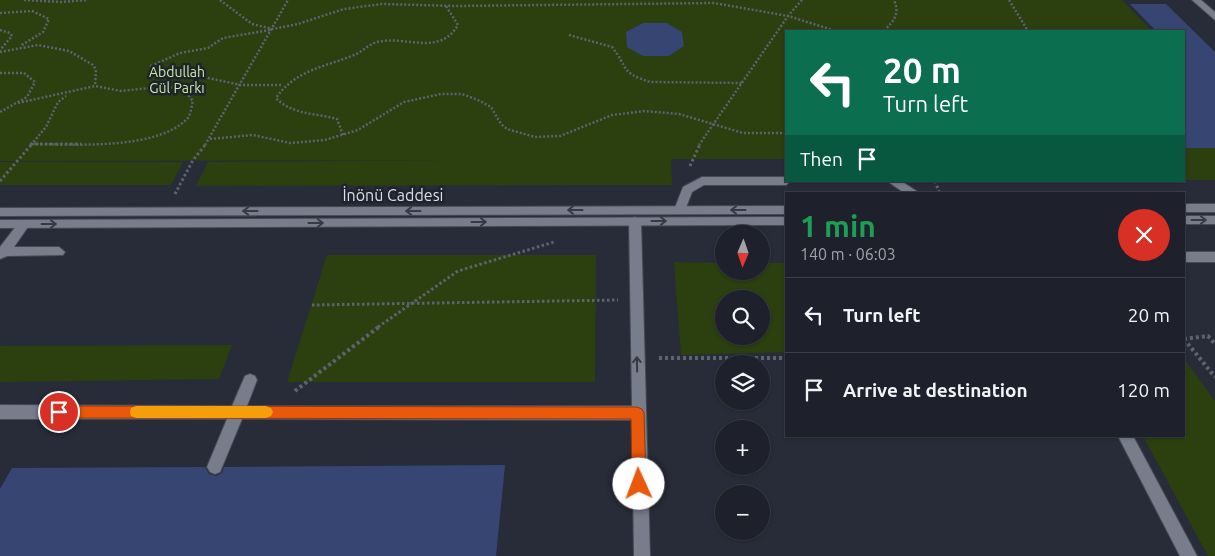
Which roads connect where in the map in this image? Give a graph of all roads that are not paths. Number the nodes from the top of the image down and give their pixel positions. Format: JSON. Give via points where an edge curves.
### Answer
{"nodes":[{"id":1,"x":1196,"y":0,"type":"edge"},
{"id":2,"x":1215,"y":17,"type":"edge"},
{"id":3,"x":785,"y":181,"type":"edge"},
{"id":4,"x":894,"y":182,"type":"edge"},
{"id":5,"x":912,"y":192,"type":"edge"},
{"id":6,"x":1185,"y":208,"type":"edge"},
{"id":7,"x":1215,"y":208,"type":"edge"},
{"id":8,"x":680,"y":210,"type":"junction"},
{"id":9,"x":785,"y":210,"type":"edge"},
{"id":10,"x":0,"y":212,"type":"edge"},
{"id":11,"x":1185,"y":220,"type":"edge"},
{"id":12,"x":1215,"y":220,"type":"edge"},
{"id":13,"x":785,"y":221,"type":"edge"},
{"id":14,"x":635,"y":222,"type":"junction"},
{"id":15,"x":0,"y":224,"type":"edge"},
{"id":16,"x":24,"y":224,"type":"junction"},
{"id":17,"x":59,"y":252,"type":"dead end"},
{"id":18,"x":2,"y":254,"type":"edge"},
{"id":19,"x":1185,"y":257,"type":"edge"},
{"id":20,"x":1215,"y":257,"type":"edge"},
{"id":21,"x":250,"y":380,"type":"dead end"},
{"id":22,"x":0,"y":412,"type":"edge"},
{"id":23,"x":237,"y":412,"type":"junction"},
{"id":24,"x":637,"y":413,"type":"junction"},
{"id":25,"x":1126,"y":437,"type":"edge"},
{"id":26,"x":215,"y":467,"type":"dead end"},
{"id":27,"x":642,"y":556,"type":"edge"},
{"id":28,"x":1189,"y":556,"type":"edge"}],
"edges":[{"from":1,"to":2,"type":"main road"},
{"from":3,"to":8,"type":"main road","via":[[702,181],[687,190]]},
{"from":4,"to":5,"type":"main road"},
{"from":6,"to":7,"type":"main road"},
{"from":9,"to":8,"type":"main road","name":"İnönü Caddesi","one_way":true},
{"from":8,"to":10,"type":"main road","name":"İnönü Caddesi","one_way":true},
{"from":11,"to":12,"type":"main road","one_way":true},
{"from":14,"to":13,"type":"main road","name":"İnönü Caddesi","one_way":true},
{"from":16,"to":14,"type":"main road","name":"İnönü Caddesi","one_way":true},
{"from":24,"to":14,"type":"main road","one_way":true},
{"from":15,"to":16,"type":"main road","name":"İnönü Caddesi"},
{"from":16,"to":18,"type":"main road"},
{"from":17,"to":18,"type":"main road"},
{"from":19,"to":20,"type":"main road"},
{"from":21,"to":23,"type":"main road"},
{"from":22,"to":23,"type":"main road"},
{"from":23,"to":24,"type":"main road"},
{"from":23,"to":26,"type":"main road"},
{"from":24,"to":27,"type":"main road"},
{"from":25,"to":28,"type":"main road"}]}
